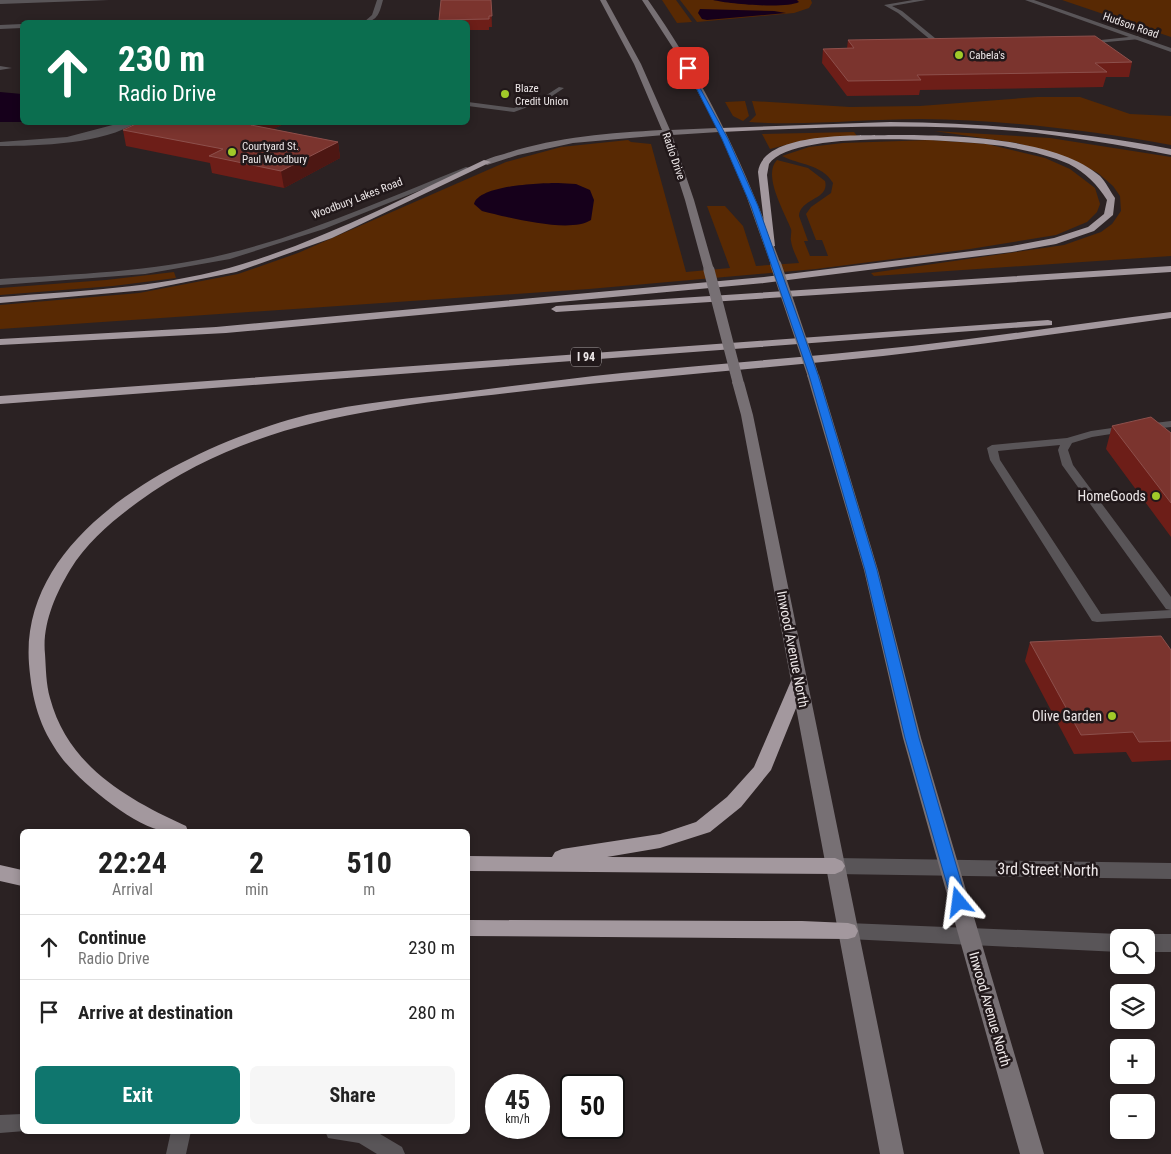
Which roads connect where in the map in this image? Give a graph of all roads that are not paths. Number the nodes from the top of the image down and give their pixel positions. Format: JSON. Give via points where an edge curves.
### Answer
{"nodes":[{"id":1,"x":107,"y":0,"type":"edge"},
{"id":2,"x":380,"y":0,"type":"edge"},
{"id":3,"x":603,"y":0,"type":"edge"},
{"id":4,"x":645,"y":0,"type":"edge"},
{"id":5,"x":903,"y":0,"type":"edge"},
{"id":6,"x":924,"y":0,"type":"edge"},
{"id":7,"x":1028,"y":0,"type":"edge"},
{"id":8,"x":13,"y":1,"type":"edge"},
{"id":9,"x":0,"y":2,"type":"edge"},
{"id":10,"x":887,"y":6,"type":"junction"},
{"id":11,"x":6,"y":7,"type":"dead end"},
{"id":12,"x":370,"y":20,"type":"edge"},
{"id":13,"x":20,"y":26,"type":"edge"},
{"id":14,"x":0,"y":27,"type":"edge"},
{"id":15,"x":1138,"y":38,"type":"junction"},
{"id":16,"x":1080,"y":42,"type":"edge"},
{"id":17,"x":959,"y":44,"type":"edge"},
{"id":18,"x":1171,"y":50,"type":"edge"},
{"id":19,"x":0,"y":68,"type":"edge"},
{"id":20,"x":9,"y":68,"type":"dead end"},
{"id":21,"x":560,"y":88,"type":"dead end"},
{"id":22,"x":547,"y":97,"type":"dead end"},
{"id":23,"x":534,"y":102,"type":"dead end"},
{"id":24,"x":470,"y":104,"type":"edge"},
{"id":25,"x":126,"y":125,"type":"edge"},
{"id":26,"x":721,"y":130,"type":"junction"},
{"id":27,"x":666,"y":132,"type":"junction"},
{"id":28,"x":0,"y":144,"type":"edge"},
{"id":29,"x":1171,"y":152,"type":"edge"},
{"id":30,"x":487,"y":162,"type":"junction"},
{"id":31,"x":770,"y":246,"type":"junction"},
{"id":32,"x":1171,"y":269,"type":"edge"},
{"id":33,"x":0,"y":282,"type":"edge"},
{"id":34,"x":0,"y":300,"type":"edge"},
{"id":35,"x":1171,"y":314,"type":"edge"},
{"id":36,"x":722,"y":322,"type":"joint"},
{"id":37,"x":218,"y":330,"type":"junction"},
{"id":38,"x":0,"y":342,"type":"edge"},
{"id":39,"x":0,"y":400,"type":"edge"},
{"id":40,"x":1171,"y":424,"type":"edge"},
{"id":41,"x":1068,"y":441,"type":"junction"},
{"id":42,"x":1165,"y":591,"type":"edge"},
{"id":43,"x":1171,"y":606,"type":"edge"},
{"id":44,"x":1171,"y":614,"type":"edge"},
{"id":45,"x":799,"y":681,"type":"junction"},
{"id":46,"x":174,"y":829,"type":"edge"},
{"id":47,"x":470,"y":864,"type":"edge"},
{"id":48,"x":520,"y":864,"type":"junction"},
{"id":49,"x":835,"y":866,"type":"junction"},
{"id":50,"x":949,"y":868,"type":"junction"},
{"id":51,"x":1171,"y":871,"type":"edge"},
{"id":52,"x":0,"y":873,"type":"edge"},
{"id":53,"x":20,"y":878,"type":"edge"},
{"id":54,"x":470,"y":928,"type":"edge"},
{"id":55,"x":848,"y":931,"type":"junction"},
{"id":56,"x":969,"y":938,"type":"junction"},
{"id":57,"x":1110,"y":943,"type":"edge"},
{"id":58,"x":1155,"y":943,"type":"edge"},
{"id":59,"x":1171,"y":943,"type":"edge"},
{"id":60,"x":20,"y":1123,"type":"edge"},
{"id":61,"x":0,"y":1124,"type":"edge"},
{"id":62,"x":180,"y":1134,"type":"edge"},
{"id":63,"x":362,"y":1134,"type":"edge"},
{"id":64,"x":176,"y":1154,"type":"edge"},
{"id":65,"x":395,"y":1154,"type":"edge"},
{"id":66,"x":892,"y":1154,"type":"edge"},
{"id":67,"x":1032,"y":1154,"type":"edge"}],
"edges":[{"from":1,"to":8,"type":"lane"},
{"from":2,"to":12,"type":"street","via":[[375,16]]},
{"from":3,"to":27,"type":"main road","name":"Radio Drive","via":[[633,53]]},
{"from":4,"to":26,"type":"main road","via":[[684,60]]},
{"from":5,"to":10,"type":"lane"},
{"from":6,"to":10,"type":"lane"},
{"from":7,"to":15,"type":"street","name":"Hudson Road"},
{"from":8,"to":9,"type":"lane"},
{"from":8,"to":11,"type":"lane"},
{"from":10,"to":17,"type":"lane","via":[[900,12],[940,44]]},
{"from":13,"to":14,"type":"street"},
{"from":15,"to":16,"type":"lane"},
{"from":15,"to":18,"type":"street","name":"Hudson Road"},
{"from":19,"to":20,"type":"lane"},
{"from":21,"to":22,"type":"lane"},
{"from":23,"to":24,"type":"lane","via":[[514,110]]},
{"from":25,"to":28,"type":"street","via":[[103,134],[57,143]]},
{"from":26,"to":27,"type":"main road","name":"Woodbury Lakes Road"},
{"from":26,"to":29,"type":"highway","via":[[982,126],[1076,135]]},
{"from":26,"to":31,"type":"main road"},
{"from":27,"to":30,"type":"main road","name":"Woodbury Lakes Road","via":[[560,142]]},
{"from":27,"to":36,"type":"main road","name":"Radio Drive","bridge":true},
{"from":30,"to":33,"type":"street","name":"Woodbury Lakes Road","via":[[286,238],[229,256],[142,271]]},
{"from":30,"to":34,"type":"highway","via":[[302,245],[240,268],[146,287]]},
{"from":31,"to":37,"type":"highway","via":[[764,163],[784,148],[816,141],[931,136],[1004,143],[1051,156],[1079,168],[1100,182],[1112,200],[1108,215],[1088,231],[1012,249],[780,278]]},
{"from":31,"to":50,"type":"main road","name":"Inwood Avenue North","bridge":true,"via":[[814,375],[871,570],[912,738]]},
{"from":32,"to":37,"type":"highway"},
{"from":35,"to":39,"type":"highway","number":"I 94"},
{"from":35,"to":46,"type":"highway","via":[[921,349],[649,374],[417,402],[299,421],[207,454],[155,482],[90,534],[61,568],[44,604],[36,636],[35,674],[45,718],[69,758],[109,796]]},
{"from":36,"to":45,"type":"main road","name":"Inwood Avenue North","bridge":true,"via":[[747,415]]},
{"from":37,"to":38,"type":"highway"},
{"from":40,"to":41,"type":"lane","via":[[1091,434]]},
{"from":41,"to":42,"type":"lane","via":[[1063,450],[1068,465]]},
{"from":41,"to":44,"type":"lane","via":[[992,448],[995,460],[1097,618]]},
{"from":42,"to":43,"type":"lane"},
{"from":45,"to":48,"type":"highway","via":[[762,770],[734,802],[703,826],[660,841]]},
{"from":45,"to":49,"type":"main road","name":"Inwood Avenue North"},
{"from":47,"to":48,"type":"highway"},
{"from":48,"to":49,"type":"highway"},
{"from":49,"to":50,"type":"street","name":"3rd Street North"},
{"from":49,"to":55,"type":"main road","name":"Inwood Avenue North"},
{"from":50,"to":51,"type":"street","name":"3rd Street North"},
{"from":50,"to":56,"type":"main road","name":"Inwood Avenue North"},
{"from":52,"to":53,"type":"highway"},
{"from":54,"to":55,"type":"highway"},
{"from":55,"to":56,"type":"street"},
{"from":55,"to":66,"type":"main road","name":"Inwood Avenue North"},
{"from":56,"to":57,"type":"street"},
{"from":56,"to":67,"type":"main road","name":"Inwood Avenue North"},
{"from":58,"to":59,"type":"street"},
{"from":60,"to":61,"type":"lane"},
{"from":62,"to":64,"type":"lane"},
{"from":63,"to":65,"type":"lane"}]}
